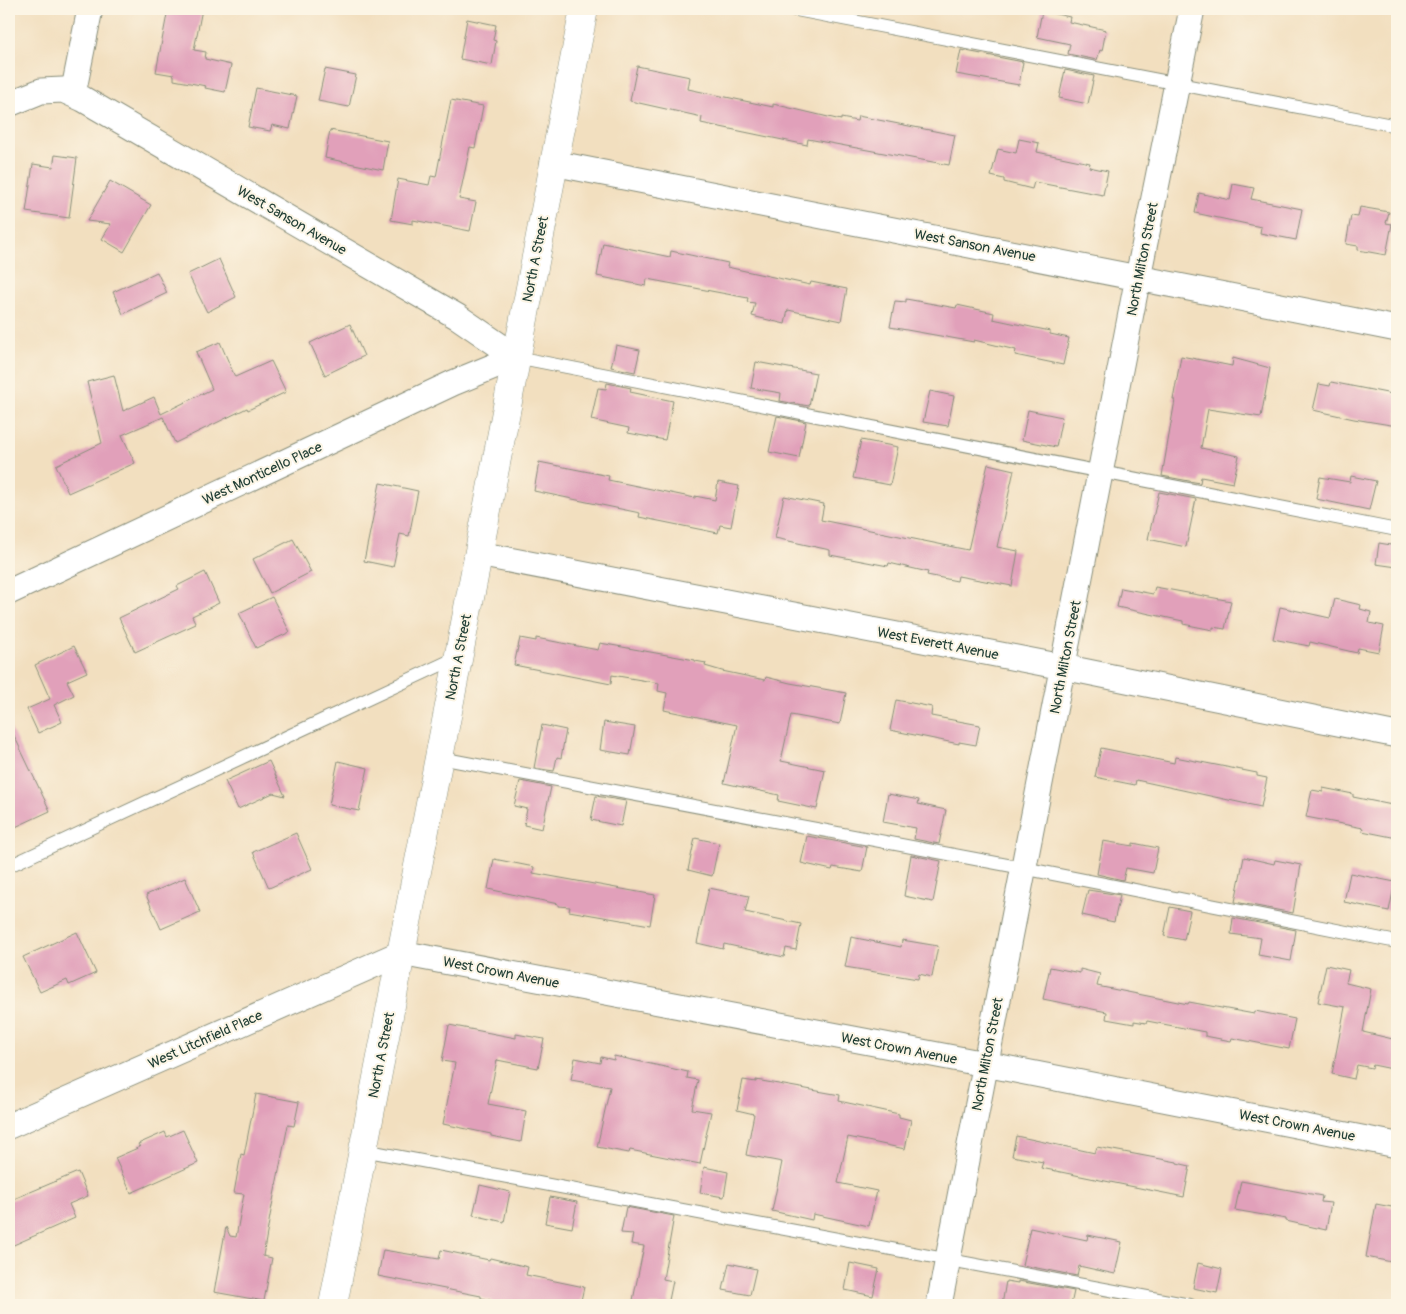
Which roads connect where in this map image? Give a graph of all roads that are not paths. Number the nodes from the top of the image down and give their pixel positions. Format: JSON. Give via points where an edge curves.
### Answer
{"nodes":[{"id":1,"x":90,"y":9,"type":"edge"},
{"id":2,"x":584,"y":9,"type":"edge"},
{"id":3,"x":791,"y":9,"type":"edge"},
{"id":4,"x":1192,"y":9,"type":"edge"},
{"id":5,"x":1177,"y":83,"type":"junction"},
{"id":6,"x":68,"y":92,"type":"junction"},
{"id":7,"x":9,"y":104,"type":"edge"},
{"id":8,"x":1397,"y":126,"type":"edge"},
{"id":9,"x":553,"y":163,"type":"junction"},
{"id":10,"x":1138,"y":277,"type":"junction"},
{"id":11,"x":1397,"y":329,"type":"edge"},
{"id":12,"x":516,"y":357,"type":"junction"},
{"id":13,"x":1101,"y":472,"type":"junction"},
{"id":14,"x":1397,"y":530,"type":"edge"},
{"id":15,"x":478,"y":554,"type":"junction"},
{"id":16,"x":9,"y":592,"type":"edge"},
{"id":17,"x":458,"y":657,"type":"junction"},
{"id":18,"x":1062,"y":667,"type":"junction"},
{"id":19,"x":1397,"y":735,"type":"edge"},
{"id":20,"x":440,"y":758,"type":"junction"},
{"id":21,"x":9,"y":866,"type":"edge"},
{"id":22,"x":1024,"y":868,"type":"junction"},
{"id":23,"x":1397,"y":942,"type":"edge"},
{"id":24,"x":401,"y":953,"type":"junction"},
{"id":25,"x":984,"y":1064,"type":"junction"},
{"id":26,"x":9,"y":1126,"type":"edge"},
{"id":27,"x":1397,"y":1145,"type":"edge"},
{"id":28,"x":363,"y":1150,"type":"junction"},
{"id":29,"x":948,"y":1258,"type":"junction"},
{"id":30,"x":333,"y":1305,"type":"edge"},
{"id":31,"x":938,"y":1305,"type":"edge"},
{"id":32,"x":1190,"y":1305,"type":"edge"}],
"edges":[{"from":1,"to":6,"type":"street"},
{"from":2,"to":9,"type":"street","name":"North A Street"},
{"from":3,"to":5,"type":"lane"},
{"from":4,"to":5,"type":"street","name":"North Milton Street"},
{"from":5,"to":8,"type":"lane"},
{"from":5,"to":10,"type":"street","name":"North Milton Street"},
{"from":6,"to":7,"type":"street","via":[[41,91]]},
{"from":6,"to":12,"type":"street","name":"West Sanson Avenue","via":[[458,316]]},
{"from":9,"to":10,"type":"street","name":"West Sanson Avenue"},
{"from":9,"to":12,"type":"street","name":"North A Street"},
{"from":10,"to":11,"type":"street","name":"West Sanson Avenue"},
{"from":10,"to":13,"type":"street","name":"North Milton Street"},
{"from":12,"to":13,"type":"lane"},
{"from":12,"to":15,"type":"street","name":"North A Street"},
{"from":12,"to":16,"type":"street","name":"West Monticello Place","via":[[453,383]]},
{"from":13,"to":14,"type":"lane"},
{"from":13,"to":18,"type":"street","name":"North Milton Street"},
{"from":15,"to":17,"type":"street","name":"North A Street"},
{"from":15,"to":18,"type":"street","name":"West Everett Avenue"},
{"from":17,"to":20,"type":"street","name":"North A Street"},
{"from":17,"to":21,"type":"lane"},
{"from":18,"to":19,"type":"street","name":"West Everett Avenue"},
{"from":18,"to":22,"type":"street","name":"North Milton Street"},
{"from":20,"to":22,"type":"lane"},
{"from":20,"to":24,"type":"street","name":"North A Street"},
{"from":22,"to":23,"type":"lane"},
{"from":22,"to":25,"type":"street","name":"North Milton Street"},
{"from":24,"to":25,"type":"street","name":"West Crown Avenue"},
{"from":24,"to":26,"type":"street","name":"West Litchfield Place"},
{"from":24,"to":28,"type":"street","name":"North A Street"},
{"from":25,"to":27,"type":"street","name":"West Crown Avenue"},
{"from":25,"to":29,"type":"street","name":"North Milton Street"},
{"from":28,"to":29,"type":"lane"},
{"from":28,"to":30,"type":"street","name":"North A Street"},
{"from":29,"to":31,"type":"street","name":"North Milton Street"},
{"from":29,"to":32,"type":"lane"}]}
